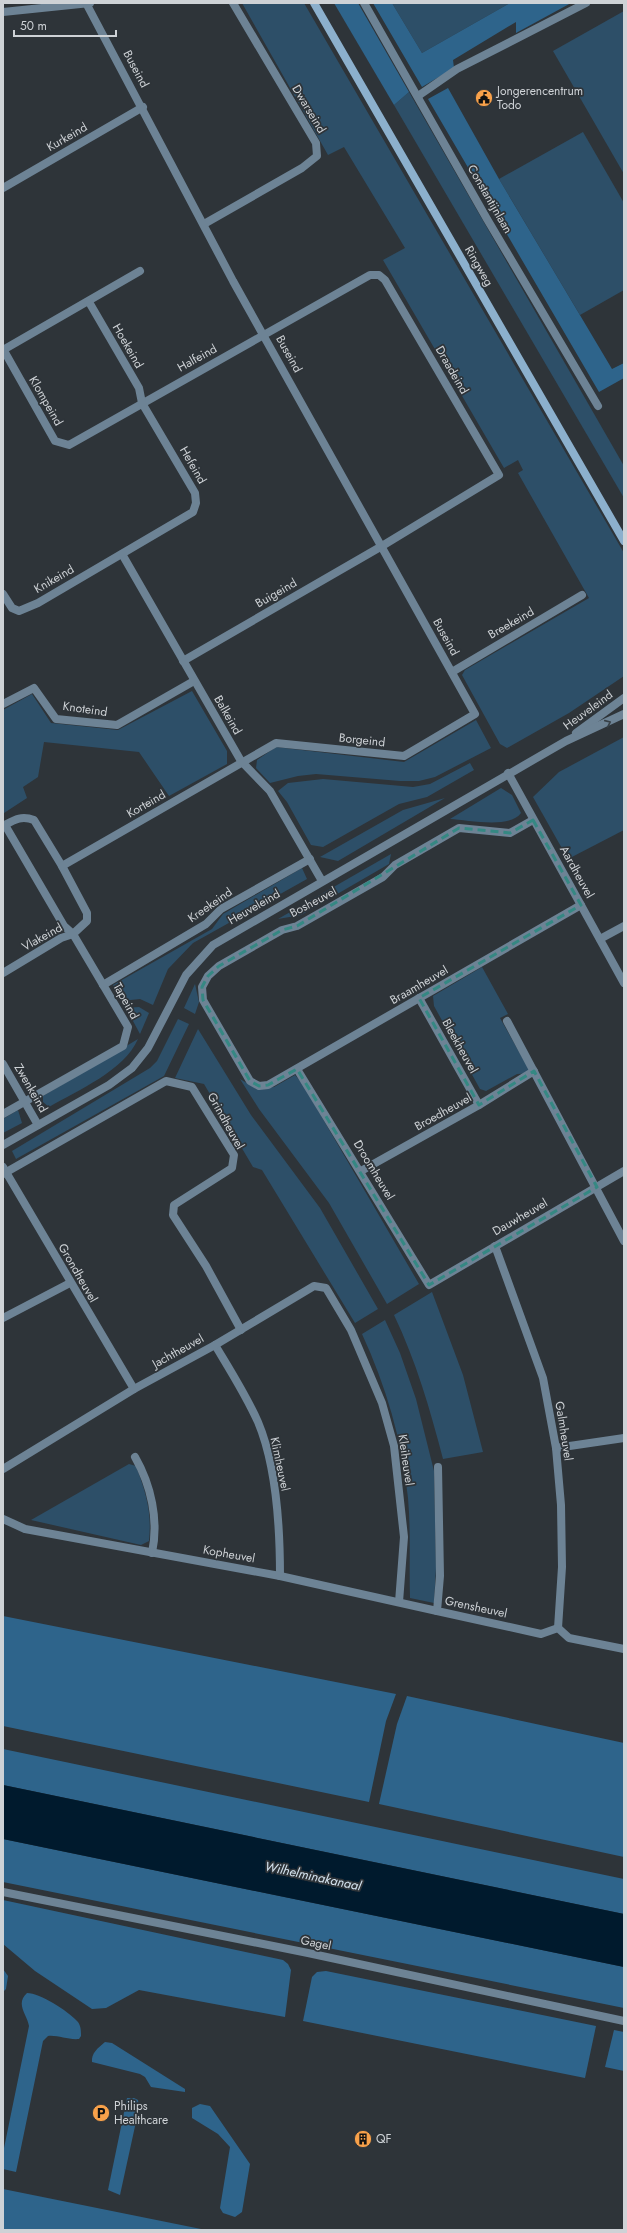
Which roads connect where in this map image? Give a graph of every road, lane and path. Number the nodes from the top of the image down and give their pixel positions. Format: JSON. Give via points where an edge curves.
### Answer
{"nodes":[{"id":1,"x":233,"y":3,"type":"edge"},
{"id":2,"x":314,"y":3,"type":"edge"},
{"id":3,"x":364,"y":3,"type":"edge"},
{"id":4,"x":586,"y":3,"type":"edge"},
{"id":5,"x":88,"y":4,"type":"edge"},
{"id":6,"x":3,"y":12,"type":"edge"},
{"id":7,"x":418,"y":96,"type":"junction"},
{"id":8,"x":142,"y":107,"type":"junction"},
{"id":9,"x":3,"y":188,"type":"edge"},
{"id":10,"x":204,"y":224,"type":"junction"},
{"id":11,"x":140,"y":272,"type":"dead end"},
{"id":12,"x":89,"y":302,"type":"junction"},
{"id":13,"x":264,"y":334,"type":"junction"},
{"id":14,"x":3,"y":350,"type":"edge"},
{"id":15,"x":142,"y":403,"type":"junction"},
{"id":16,"x":598,"y":406,"type":"dead end"},
{"id":17,"x":624,"y":541,"type":"edge"},
{"id":18,"x":382,"y":546,"type":"junction"},
{"id":19,"x":122,"y":554,"type":"junction"},
{"id":20,"x":3,"y":594,"type":"edge"},
{"id":21,"x":582,"y":595,"type":"dead end"},
{"id":22,"x":183,"y":661,"type":"junction"},
{"id":23,"x":452,"y":672,"type":"junction"},
{"id":24,"x":194,"y":681,"type":"junction"},
{"id":25,"x":624,"y":698,"type":"edge"},
{"id":26,"x":3,"y":704,"type":"edge"},
{"id":27,"x":475,"y":714,"type":"joint"},
{"id":28,"x":624,"y":714,"type":"edge"},
{"id":29,"x":566,"y":741,"type":"junction"},
{"id":30,"x":241,"y":761,"type":"junction"},
{"id":31,"x":508,"y":773,"type":"junction"},
{"id":32,"x":534,"y":820,"type":"junction"},
{"id":33,"x":4,"y":825,"type":"edge"},
{"id":34,"x":310,"y":859,"type":"junction"},
{"id":35,"x":62,"y":866,"type":"junction"},
{"id":36,"x":322,"y":881,"type":"junction"},
{"id":37,"x":581,"y":905,"type":"junction"},
{"id":38,"x":624,"y":926,"type":"edge"},
{"id":39,"x":73,"y":934,"type":"junction"},
{"id":40,"x":600,"y":939,"type":"junction"},
{"id":41,"x":3,"y":973,"type":"edge"},
{"id":42,"x":624,"y":983,"type":"edge"},
{"id":43,"x":103,"y":985,"type":"junction"},
{"id":44,"x":419,"y":998,"type":"junction"},
{"id":45,"x":507,"y":1021,"type":"dead end"},
{"id":46,"x":3,"y":1064,"type":"edge"},
{"id":47,"x":297,"y":1069,"type":"junction"},
{"id":48,"x":534,"y":1071,"type":"junction"},
{"id":49,"x":268,"y":1085,"type":"joint"},
{"id":50,"x":24,"y":1101,"type":"junction"},
{"id":51,"x":479,"y":1105,"type":"junction"},
{"id":52,"x":3,"y":1114,"type":"edge"},
{"id":53,"x":38,"y":1125,"type":"junction"},
{"id":54,"x":3,"y":1145,"type":"edge"},
{"id":55,"x":4,"y":1171,"type":"edge"},
{"id":56,"x":361,"y":1171,"type":"junction"},
{"id":57,"x":624,"y":1171,"type":"edge"},
{"id":58,"x":597,"y":1187,"type":"junction"},
{"id":59,"x":624,"y":1241,"type":"edge"},
{"id":60,"x":495,"y":1246,"type":"junction"},
{"id":61,"x":70,"y":1283,"type":"junction"},
{"id":62,"x":429,"y":1285,"type":"joint"},
{"id":63,"x":3,"y":1318,"type":"edge"},
{"id":64,"x":241,"y":1330,"type":"junction"},
{"id":65,"x":351,"y":1330,"type":"joint"},
{"id":66,"x":215,"y":1345,"type":"junction"},
{"id":67,"x":134,"y":1389,"type":"junction"},
{"id":68,"x":624,"y":1438,"type":"edge"},
{"id":69,"x":556,"y":1448,"type":"junction"},
{"id":70,"x":135,"y":1457,"type":"dead end"},
{"id":71,"x":438,"y":1467,"type":"dead end"},
{"id":72,"x":3,"y":1469,"type":"edge"},
{"id":73,"x":3,"y":1519,"type":"edge"},
{"id":74,"x":152,"y":1553,"type":"junction"},
{"id":75,"x":280,"y":1576,"type":"junction"},
{"id":76,"x":399,"y":1602,"type":"junction"},
{"id":77,"x":437,"y":1611,"type":"junction"},
{"id":78,"x":558,"y":1628,"type":"junction"},
{"id":79,"x":624,"y":1649,"type":"edge"},
{"id":80,"x":3,"y":1892,"type":"edge"},
{"id":81,"x":624,"y":2020,"type":"edge"}],
"edges":[{"from":1,"to":10,"type":"street","name":"Dwarseind","via":[[316,143],[317,156],[302,168]]},
{"from":2,"to":17,"type":"main road","name":"Ringweg"},
{"from":3,"to":7,"type":"street","name":"Constantijnlaan"},
{"from":4,"to":7,"type":"street","via":[[457,69]]},
{"from":5,"to":6,"type":"street"},
{"from":5,"to":8,"type":"street","name":"Buseind"},
{"from":7,"to":16,"type":"street","name":"Constantijnlaan","via":[[487,219]]},
{"from":8,"to":9,"type":"street","name":"Kurkeind"},
{"from":8,"to":10,"type":"street","name":"Buseind"},
{"from":10,"to":13,"type":"street","name":"Buseind"},
{"from":11,"to":12,"type":"street"},
{"from":12,"to":14,"type":"street"},
{"from":12,"to":15,"type":"street","name":"Hoekeind","via":[[139,388]]},
{"from":13,"to":15,"type":"street","name":"Halfeind"},
{"from":13,"to":18,"type":"street","name":"Buseind"},
{"from":13,"to":18,"type":"street","name":"Draadeind","via":[[370,275],[379,275],[385,280],[499,475]]},
{"from":14,"to":15,"type":"street","name":"Klompeind","via":[[55,441],[69,445]]},
{"from":15,"to":19,"type":"street","name":"Hefeind","via":[[195,493],[196,503],[193,512]]},
{"from":18,"to":22,"type":"street","name":"Buigeind"},
{"from":18,"to":23,"type":"street","name":"Buseind"},
{"from":19,"to":20,"type":"street","name":"Knikeind","via":[[38,603],[19,610],[12,608]]},
{"from":19,"to":22,"type":"street","name":"Balkeind"},
{"from":21,"to":23,"type":"street","name":"Breekeind"},
{"from":22,"to":24,"type":"street","name":"Balkeind"},
{"from":23,"to":27,"type":"street","name":"Buseind"},
{"from":24,"to":26,"type":"street","name":"Knoteind","via":[[117,725],[56,718],[34,688]]},
{"from":24,"to":30,"type":"street","name":"Balkeind"},
{"from":25,"to":29,"type":"street","name":"Heuveleind"},
{"from":27,"to":30,"type":"street","name":"Borgeind","via":[[404,756],[276,743]]},
{"from":29,"to":28,"type":"street","name":"Heuveleind","one_way":true},
{"from":29,"to":31,"type":"street","name":"Heuveleind"},
{"from":30,"to":34,"type":"street","name":"Balkeind","via":[[270,791]]},
{"from":30,"to":35,"type":"street","name":"Korteind"},
{"from":31,"to":32,"type":"street","name":"Aardheuvel"},
{"from":31,"to":36,"type":"street","name":"Heuveleind"},
{"from":32,"to":37,"type":"street","name":"Aardheuvel"},
{"from":32,"to":49,"type":"street","name":"Bosheuvel","via":[[510,833],[459,828],[395,865],[383,877],[297,926],[282,930],[219,966],[208,976],[202,987],[203,1000],[250,1081],[259,1086]]},
{"from":33,"to":35,"type":"street","via":[[19,817],[34,820]]},
{"from":33,"to":39,"type":"street","name":"Tapeind","via":[[64,926]]},
{"from":34,"to":36,"type":"street","name":"Balkeind"},
{"from":34,"to":43,"type":"street","name":"Kreekeind","via":[[221,909],[206,924]]},
{"from":35,"to":39,"type":"street","via":[[87,913],[87,921]]},
{"from":36,"to":53,"type":"street","name":"Heuveleind","via":[[213,945],[186,975],[148,1048],[132,1068],[109,1085]]},
{"from":37,"to":40,"type":"street","name":"Aardheuvel"},
{"from":37,"to":44,"type":"street","name":"Braamheuvel"},
{"from":38,"to":40,"type":"street"},
{"from":39,"to":41,"type":"street","name":"Vlakeind","via":[[61,938]]},
{"from":39,"to":43,"type":"street","name":"Tapeind"},
{"from":40,"to":42,"type":"street","name":"Aardheuvel"},
{"from":43,"to":50,"type":"street","name":"Tapeind","via":[[128,1027],[123,1046]]},
{"from":44,"to":47,"type":"street","name":"Braamheuvel"},
{"from":44,"to":51,"type":"street","name":"Bleekheuvel"},
{"from":45,"to":48,"type":"street"},
{"from":46,"to":50,"type":"street","name":"Zwenkeind"},
{"from":47,"to":49,"type":"street","name":"Braamheuvel"},
{"from":47,"to":56,"type":"street","name":"Droomheuvel"},
{"from":48,"to":51,"type":"street","name":"Broedheuvel"},
{"from":48,"to":58,"type":"street"},
{"from":50,"to":52,"type":"street","name":"Tapeind"},
{"from":50,"to":53,"type":"street","name":"Zwenkeind"},
{"from":51,"to":56,"type":"street","name":"Broedheuvel"},
{"from":53,"to":54,"type":"street","name":"Heuveleind"},
{"from":55,"to":61,"type":"street","name":"Grondheuvel"},
{"from":55,"to":64,"type":"street","name":"Grindheuvel","via":[[166,1081],[192,1087],[234,1155],[232,1168],[174,1205],[173,1215],[206,1266]]},
{"from":56,"to":62,"type":"street","name":"Droomheuvel"},
{"from":57,"to":58,"type":"street","name":"Dauwheuvel"},
{"from":58,"to":59,"type":"street"},
{"from":58,"to":60,"type":"street","name":"Dauwheuvel"},
{"from":60,"to":62,"type":"street","name":"Dauwheuvel"},
{"from":60,"to":69,"type":"street","name":"Galmheuvel","via":[[543,1378]]},
{"from":61,"to":63,"type":"street"},
{"from":61,"to":67,"type":"street","name":"Grondheuvel"},
{"from":64,"to":65,"type":"street","name":"Jachtheuvel","via":[[314,1286],[326,1288]]},
{"from":64,"to":66,"type":"street","name":"Jachtheuvel"},
{"from":65,"to":76,"type":"street","name":"Kleiheuvel","via":[[382,1403],[394,1446],[404,1537]]},
{"from":66,"to":67,"type":"street","name":"Jachtheuvel"},
{"from":66,"to":75,"type":"street","name":"Klimheuvel","via":[[258,1423],[268,1450],[280,1528]]},
{"from":67,"to":72,"type":"street","name":"Jachtheuvel"},
{"from":68,"to":69,"type":"street"},
{"from":69,"to":78,"type":"street","name":"Galmheuvel","via":[[561,1505],[562,1567]]},
{"from":70,"to":74,"type":"street","via":[[150,1491],[154,1522]]},
{"from":71,"to":77,"type":"street","name":"Grensheuvel","via":[[440,1576]]},
{"from":73,"to":74,"type":"street","name":"Kopheuvel","via":[[25,1530]]},
{"from":74,"to":75,"type":"street","name":"Kopheuvel"},
{"from":75,"to":76,"type":"street","name":"Kopheuvel"},
{"from":76,"to":77,"type":"street","name":"Kopheuvel"},
{"from":77,"to":78,"type":"street","name":"Grensheuvel","via":[[541,1634]]},
{"from":78,"to":79,"type":"street","via":[[569,1638]]},
{"from":80,"to":81,"type":"street","name":"Gagel"}]}
